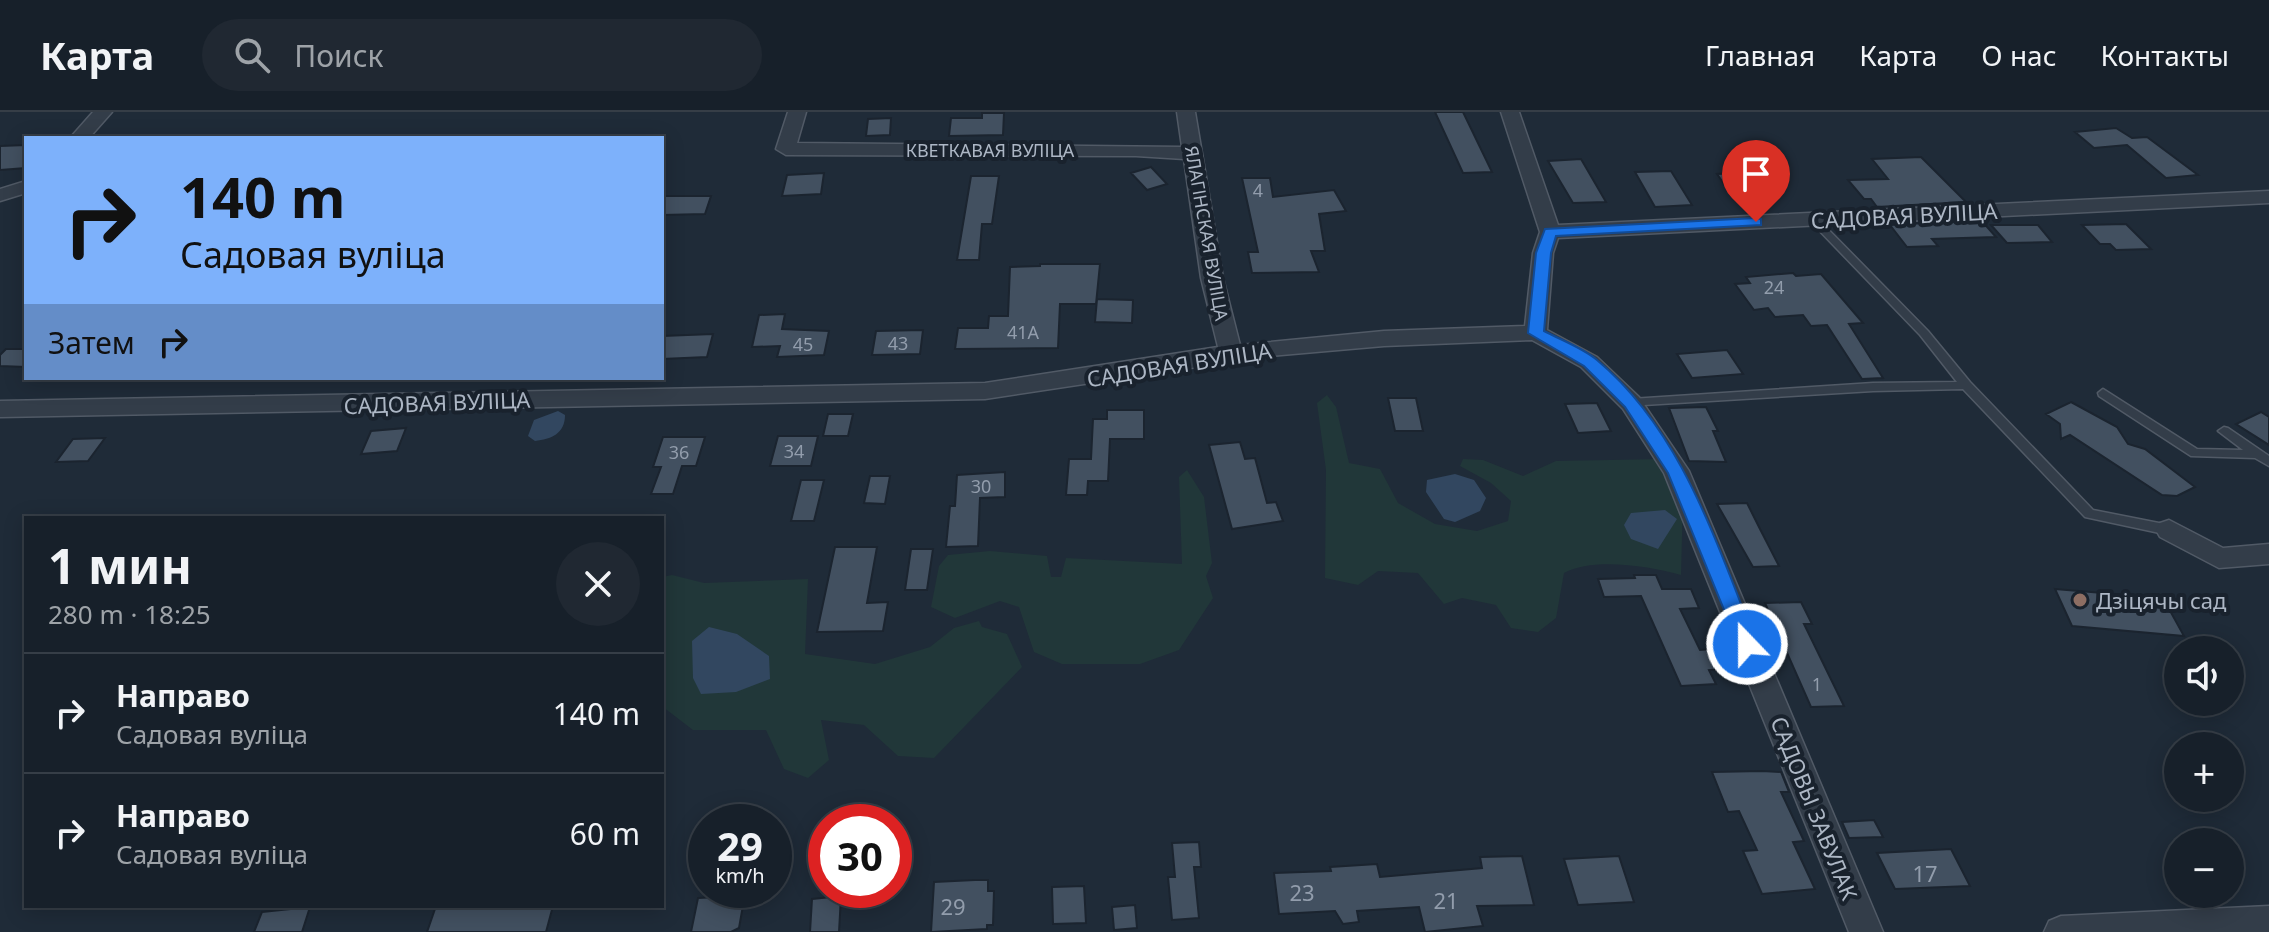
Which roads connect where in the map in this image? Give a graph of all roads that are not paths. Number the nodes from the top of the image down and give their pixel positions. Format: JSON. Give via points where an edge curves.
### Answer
{"nodes":[{"id":1,"x":103,"y":112,"type":"edge"},
{"id":2,"x":797,"y":112,"type":"edge"},
{"id":3,"x":1186,"y":112,"type":"edge"},
{"id":4,"x":1510,"y":112,"type":"edge"},
{"id":5,"x":81,"y":136,"type":"edge"},
{"id":6,"x":1193,"y":154,"type":"junction"},
{"id":7,"x":2269,"y":197,"type":"edge"},
{"id":8,"x":1814,"y":220,"type":"junction"},
{"id":9,"x":1550,"y":232,"type":"junction"},
{"id":10,"x":1536,"y":333,"type":"junction"},
{"id":11,"x":1231,"y":353,"type":"junction"},
{"id":12,"x":1966,"y":385,"type":"junction"},
{"id":13,"x":2103,"y":393,"type":"dead end"},
{"id":14,"x":1631,"y":403,"type":"junction"},
{"id":15,"x":0,"y":409,"type":"edge"},
{"id":16,"x":2224,"y":431,"type":"dead end"},
{"id":17,"x":2257,"y":454,"type":"junction"},
{"id":18,"x":2269,"y":462,"type":"edge"},
{"id":19,"x":2169,"y":530,"type":"joint"},
{"id":20,"x":2269,"y":554,"type":"edge"},
{"id":21,"x":2269,"y":922,"type":"edge"},
{"id":22,"x":1866,"y":932,"type":"edge"},
{"id":23,"x":2061,"y":932,"type":"edge"}],
"edges":[{"from":1,"to":5,"type":"street"},
{"from":2,"to":6,"type":"street","name":"КВЕТКАВАЯ ВУЛІЦА","via":[[786,149]]},
{"from":3,"to":6,"type":"street","name":"ЯЛАГІНСКАЯ ВУЛІЦА"},
{"from":4,"to":9,"type":"street"},
{"from":6,"to":11,"type":"street","name":"ЯЛАГІНСКАЯ ВУЛІЦА","via":[[1212,278]]},
{"from":7,"to":8,"type":"street","name":"САДОВАЯ ВУЛІЦА"},
{"from":8,"to":9,"type":"street","name":"САДОВАЯ ВУЛІЦА"},
{"from":8,"to":12,"type":"lane","via":[[1924,333]]},
{"from":9,"to":10,"type":"street","via":[[1543,253]]},
{"from":10,"to":11,"type":"street","name":"САДОВАЯ ВУЛІЦА","via":[[1389,336]]},
{"from":10,"to":14,"type":"street","name":"САДОВЫ ЗАВУЛАК","via":[[1589,362]]},
{"from":11,"to":15,"type":"street","name":"САДОВАЯ ВУЛІЦА","via":[[1089,379],[985,391]]},
{"from":12,"to":14,"type":"lane"},
{"from":12,"to":19,"type":"lane","via":[[2089,514]]},
{"from":13,"to":17,"type":"lane","via":[[2195,453]]},
{"from":14,"to":22,"type":"street","name":"САДОВЫ ЗАВУЛАК","via":[[1676,471]]},
{"from":16,"to":17,"type":"lane"},
{"from":17,"to":18,"type":"lane"},
{"from":19,"to":20,"type":"street","via":[[2219,558]]},
{"from":21,"to":23,"type":"street"}]}
